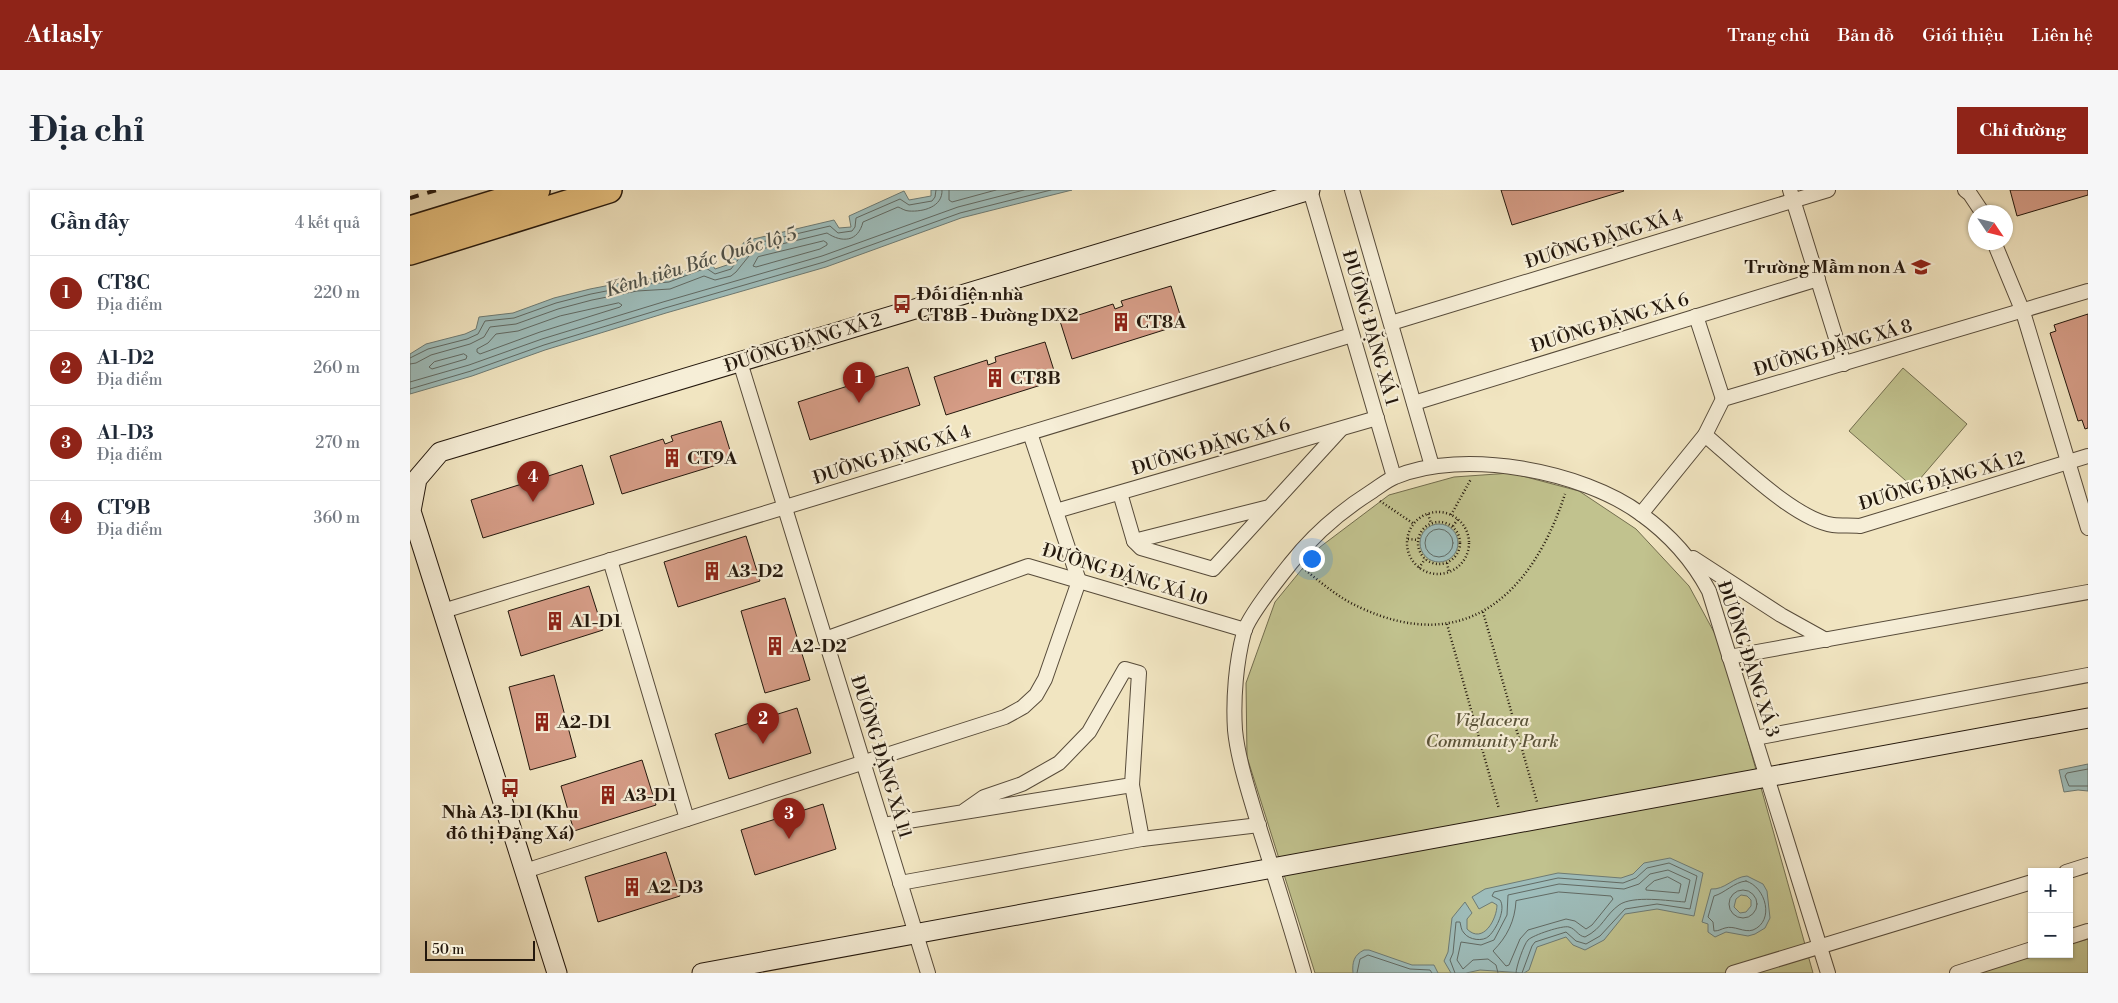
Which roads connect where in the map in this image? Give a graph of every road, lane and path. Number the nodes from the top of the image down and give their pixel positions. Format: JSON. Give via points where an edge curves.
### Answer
{"nodes":[{"id":1,"x":537,"y":190,"type":"edge"},
{"id":2,"x":609,"y":190,"type":"edge"},
{"id":3,"x":1310,"y":190,"type":"edge"},
{"id":4,"x":1352,"y":190,"type":"edge"},
{"id":5,"x":1828,"y":190,"type":"edge"},
{"id":6,"x":1965,"y":190,"type":"edge"},
{"id":7,"x":1792,"y":195,"type":"edge"},
{"id":8,"x":1977,"y":205,"type":"edge"},
{"id":9,"x":410,"y":229,"type":"edge"},
{"id":10,"x":1997,"y":250,"type":"edge"},
{"id":11,"x":410,"y":252,"type":"edge"},
{"id":12,"x":1818,"y":279,"type":"junction"},
{"id":13,"x":2088,"y":291,"type":"edge"},
{"id":14,"x":2023,"y":312,"type":"junction"},
{"id":15,"x":1696,"y":316,"type":"junction"},
{"id":16,"x":1390,"y":323,"type":"junction"},
{"id":17,"x":1352,"y":335,"type":"junction"},
{"id":18,"x":740,"y":362,"type":"junction"},
{"id":19,"x":1844,"y":364,"type":"junction"},
{"id":20,"x":1724,"y":399,"type":"junction"},
{"id":21,"x":1414,"y":403,"type":"junction"},
{"id":22,"x":1377,"y":418,"type":"junction"},
{"id":23,"x":1341,"y":429,"type":"junction"},
{"id":24,"x":1030,"y":433,"type":"junction"},
{"id":25,"x":1704,"y":435,"type":"junction"},
{"id":26,"x":2088,"y":456,"type":"edge"},
{"id":27,"x":2070,"y":463,"type":"junction"},
{"id":28,"x":1478,"y":464,"type":"junction"},
{"id":29,"x":1432,"y":466,"type":"junction"},
{"id":30,"x":1394,"y":477,"type":"junction"},
{"id":31,"x":1569,"y":480,"type":"junction"},
{"id":32,"x":1120,"y":493,"type":"junction"},
{"id":33,"x":1368,"y":494,"type":"junction"},
{"id":34,"x":785,"y":507,"type":"junction"},
{"id":35,"x":1269,"y":507,"type":"junction"},
{"id":36,"x":1056,"y":511,"type":"junction"},
{"id":37,"x":1428,"y":514,"type":"junction"},
{"id":38,"x":1641,"y":514,"type":"junction"},
{"id":39,"x":1451,"y":515,"type":"junction"},
{"id":40,"x":1458,"y":519,"type":"junction"},
{"id":41,"x":1431,"y":523,"type":"junction"},
{"id":42,"x":1414,"y":524,"type":"junction"},
{"id":43,"x":1452,"y":526,"type":"junction"},
{"id":44,"x":2088,"y":528,"type":"edge"},
{"id":45,"x":1408,"y":539,"type":"junction"},
{"id":46,"x":1418,"y":540,"type":"junction"},
{"id":47,"x":1134,"y":541,"type":"junction"},
{"id":48,"x":1460,"y":546,"type":"junction"},
{"id":49,"x":1469,"y":547,"type":"junction"},
{"id":50,"x":1680,"y":549,"type":"junction"},
{"id":51,"x":1425,"y":559,"type":"junction"},
{"id":52,"x":610,"y":560,"type":"junction"},
{"id":53,"x":1293,"y":560,"type":"junction"},
{"id":54,"x":1447,"y":562,"type":"junction"},
{"id":55,"x":1419,"y":568,"type":"junction"},
{"id":56,"x":1449,"y":572,"type":"junction"},
{"id":57,"x":1079,"y":581,"type":"junction"},
{"id":58,"x":2088,"y":592,"type":"edge"},
{"id":59,"x":443,"y":611,"type":"junction"},
{"id":60,"x":1483,"y":612,"type":"junction"},
{"id":61,"x":1447,"y":624,"type":"junction"},
{"id":62,"x":1245,"y":630,"type":"junction"},
{"id":63,"x":825,"y":639,"type":"junction"},
{"id":64,"x":1826,"y":640,"type":"junction"},
{"id":65,"x":1729,"y":657,"type":"junction"},
{"id":66,"x":2088,"y":675,"type":"edge"},
{"id":67,"x":2088,"y":718,"type":"edge"},
{"id":68,"x":1755,"y":738,"type":"junction"},
{"id":69,"x":863,"y":763,"type":"junction"},
{"id":70,"x":1767,"y":777,"type":"junction"},
{"id":71,"x":1132,"y":785,"type":"junction"},
{"id":72,"x":964,"y":811,"type":"junction"},
{"id":73,"x":1541,"y":818,"type":"junction"},
{"id":74,"x":687,"y":819,"type":"junction"},
{"id":75,"x":883,"y":825,"type":"junction"},
{"id":76,"x":1259,"y":825,"type":"junction"},
{"id":77,"x":1504,"y":825,"type":"junction"},
{"id":78,"x":1142,"y":839,"type":"junction"},
{"id":79,"x":2088,"y":865,"type":"edge"},
{"id":80,"x":1272,"y":867,"type":"junction"},
{"id":81,"x":2073,"y":870,"type":"edge"},
{"id":82,"x":525,"y":872,"type":"junction"},
{"id":83,"x":900,"y":883,"type":"junction"},
{"id":84,"x":2028,"y":883,"type":"edge"},
{"id":85,"x":2088,"y":931,"type":"edge"},
{"id":86,"x":916,"y":934,"type":"junction"},
{"id":87,"x":2073,"y":936,"type":"edge"},
{"id":88,"x":1820,"y":947,"type":"junction"},
{"id":89,"x":2028,"y":950,"type":"edge"},
{"id":90,"x":557,"y":973,"type":"edge"},
{"id":91,"x":702,"y":973,"type":"edge"},
{"id":92,"x":928,"y":973,"type":"edge"},
{"id":93,"x":1304,"y":973,"type":"edge"},
{"id":94,"x":1734,"y":973,"type":"edge"},
{"id":95,"x":1828,"y":973,"type":"edge"},
{"id":96,"x":1957,"y":973,"type":"edge"}],
"edges":[{"from":1,"to":9,"type":"highway"},
{"from":2,"to":11,"type":"highway"},
{"from":3,"to":17,"type":"street","name":"ĐƯỜNG ĐẶNG XÁ 1"},
{"from":3,"to":18,"type":"street","name":"ĐƯỜNG ĐẶNG XÁ 2"},
{"from":4,"to":16,"type":"street","name":"ĐƯỜNG ĐẶNG XÁ 1"},
{"from":5,"to":7,"type":"street","name":"ĐƯỜNG ĐẶNG XÁ 4"},
{"from":6,"to":8,"type":"street"},
{"from":7,"to":12,"type":"street"},
{"from":7,"to":16,"type":"street","name":"ĐƯỜNG ĐẶNG XÁ 4"},
{"from":10,"to":14,"type":"street"},
{"from":12,"to":15,"type":"street","name":"ĐƯỜNG ĐẶNG XÁ 6"},
{"from":12,"to":19,"type":"street"},
{"from":13,"to":14,"type":"street","name":"ĐƯỜNG ĐẶNG XÁ 8"},
{"from":14,"to":19,"type":"street","name":"ĐƯỜNG ĐẶNG XÁ 8"},
{"from":14,"to":27,"type":"street"},
{"from":15,"to":20,"type":"street"},
{"from":15,"to":21,"type":"street","name":"ĐƯỜNG ĐẶNG XÁ 6"},
{"from":16,"to":21,"type":"street","name":"ĐƯỜNG ĐẶNG XÁ 1"},
{"from":17,"to":22,"type":"street","name":"ĐƯỜNG ĐẶNG XÁ 1"},
{"from":17,"to":24,"type":"street","name":"ĐƯỜNG ĐẶNG XÁ 4"},
{"from":18,"to":34,"type":"street","name":"ĐƯỜNG ĐẶNG XÁ 11"},
{"from":18,"to":59,"type":"street","name":"ĐƯỜNG ĐẶNG XÁ 2","via":[[440,452],[417,479],[411,512]]},
{"from":19,"to":20,"type":"street","name":"ĐƯỜNG ĐẶNG XÁ 8"},
{"from":20,"to":25,"type":"street"},
{"from":21,"to":29,"type":"street","name":"ĐƯỜNG ĐẶNG XÁ 1"},
{"from":22,"to":23,"type":"street","name":"ĐƯỜNG ĐẶNG XÁ 6"},
{"from":22,"to":30,"type":"street","name":"ĐƯỜNG ĐẶNG XÁ 1"},
{"from":23,"to":32,"type":"street","name":"ĐƯỜNG ĐẶNG XÁ 6"},
{"from":23,"to":35,"type":"street"},
{"from":24,"to":34,"type":"street","name":"ĐƯỜNG ĐẶNG XÁ 4"},
{"from":24,"to":36,"type":"street"},
{"from":25,"to":27,"type":"street","name":"ĐƯỜNG ĐẶNG XÁ 12","via":[[1779,497],[1805,515],[1832,525],[1860,526]]},
{"from":25,"to":38,"type":"street"},
{"from":26,"to":27,"type":"street","name":"ĐƯỜNG ĐẶNG XÁ 12"},
{"from":27,"to":44,"type":"street"},
{"from":28,"to":29,"type":"street","name":"ĐƯỜNG ĐẶNG XÁ 3"},
{"from":28,"to":31,"type":"street","name":"ĐƯỜNG ĐẶNG XÁ 3","via":[[1507,466]]},
{"from":28,"to":39,"type":"path"},
{"from":29,"to":30,"type":"street","name":"ĐƯỜNG ĐẶNG XÁ 3"},
{"from":30,"to":33,"type":"street","name":"ĐƯỜNG ĐẶNG XÁ 3"},
{"from":31,"to":38,"type":"street","name":"ĐƯỜNG ĐẶNG XÁ 3"},
{"from":31,"to":60,"type":"path","via":[[1555,523],[1533,564],[1505,596]]},
{"from":32,"to":36,"type":"street","name":"ĐƯỜNG ĐẶNG XÁ 6"},
{"from":32,"to":47,"type":"street"},
{"from":33,"to":42,"type":"path"},
{"from":33,"to":53,"type":"street","name":"ĐƯỜNG ĐẶNG XÁ 3","via":[[1308,542]]},
{"from":34,"to":52,"type":"street","name":"ĐƯỜNG ĐẶNG XÁ 4"},
{"from":34,"to":63,"type":"street","name":"ĐƯỜNG ĐẶNG XÁ 11"},
{"from":35,"to":47,"type":"street"},
{"from":35,"to":47,"type":"street","via":[[1213,569],[1141,548]]},
{"from":36,"to":57,"type":"street"},
{"from":37,"to":39,"type":"path"},
{"from":37,"to":41,"type":"path"},
{"from":37,"to":42,"type":"path"},
{"from":38,"to":50,"type":"street","name":"ĐƯỜNG ĐẶNG XÁ 3"},
{"from":39,"to":40,"type":"path"},
{"from":40,"to":43,"type":"path"},
{"from":40,"to":49,"type":"path","via":[[1469,535]]},
{"from":41,"to":43,"type":"path","via":[[1445,522]]},
{"from":41,"to":46,"type":"path","via":[[1420,532]]},
{"from":42,"to":45,"type":"path"},
{"from":43,"to":48,"type":"path","via":[[1460,536]]},
{"from":45,"to":46,"type":"path"},
{"from":45,"to":55,"type":"path","via":[[1410,556]]},
{"from":46,"to":51,"type":"path"},
{"from":48,"to":49,"type":"path"},
{"from":48,"to":54,"type":"path","via":[[1456,556]]},
{"from":49,"to":56,"type":"path","via":[[1462,564]]},
{"from":50,"to":64,"type":"street","via":[[1781,615]]},
{"from":50,"to":65,"type":"street","name":"ĐƯỜNG ĐẶNG XÁ 3","via":[[1709,591]]},
{"from":51,"to":54,"type":"path","via":[[1438,564]]},
{"from":51,"to":55,"type":"path"},
{"from":52,"to":59,"type":"street","name":"ĐƯỜNG ĐẶNG XÁ 4"},
{"from":52,"to":74,"type":"street"},
{"from":53,"to":61,"type":"path","via":[[1358,607],[1377,615],[1417,624]]},
{"from":53,"to":62,"type":"street","name":"ĐƯỜNG ĐẶNG XÁ 3"},
{"from":54,"to":56,"type":"path"},
{"from":55,"to":56,"type":"path","via":[[1433,574]]},
{"from":57,"to":62,"type":"street","name":"ĐƯỜNG ĐẶNG XÁ 10"},
{"from":57,"to":63,"type":"street","name":"ĐƯỜNG ĐẶNG XÁ 10","via":[[1028,566]]},
{"from":57,"to":69,"type":"street","via":[[1045,679],[1036,695],[1023,707],[1005,717]]},
{"from":58,"to":64,"type":"street"},
{"from":59,"to":82,"type":"street"},
{"from":60,"to":61,"type":"path"},
{"from":60,"to":73,"type":"path"},
{"from":61,"to":77,"type":"path"},
{"from":62,"to":76,"type":"street","name":"ĐƯỜNG ĐẶNG XÁ 3","via":[[1236,681],[1235,731]]},
{"from":63,"to":69,"type":"street","name":"ĐƯỜNG ĐẶNG XÁ 11"},
{"from":64,"to":65,"type":"street"},
{"from":65,"to":68,"type":"street","name":"ĐƯỜNG ĐẶNG XÁ 3"},
{"from":66,"to":68,"type":"street"},
{"from":67,"to":70,"type":"street"},
{"from":68,"to":70,"type":"street","name":"ĐƯỜNG ĐẶNG XÁ 3"},
{"from":69,"to":74,"type":"street"},
{"from":69,"to":75,"type":"street","name":"ĐƯỜNG ĐẶNG XÁ 11"},
{"from":70,"to":73,"type":"street"},
{"from":70,"to":88,"type":"street","name":"ĐƯỜNG ĐẶNG XÁ 3"},
{"from":71,"to":72,"type":"street"},
{"from":71,"to":72,"type":"street","via":[[1139,673],[1125,668],[1089,732],[1059,763],[1022,784],[984,797]]},
{"from":71,"to":78,"type":"street"},
{"from":72,"to":75,"type":"street"},
{"from":73,"to":77,"type":"street"},
{"from":74,"to":82,"type":"street"},
{"from":75,"to":83,"type":"street","name":"ĐƯỜNG ĐẶNG XÁ 11"},
{"from":76,"to":78,"type":"street"},
{"from":76,"to":80,"type":"street","name":"ĐƯỜNG ĐẶNG XÁ 3"},
{"from":77,"to":80,"type":"street"},
{"from":78,"to":83,"type":"street"},
{"from":79,"to":81,"type":"street"},
{"from":80,"to":86,"type":"street"},
{"from":80,"to":93,"type":"street","name":"ĐƯỜNG ĐẶNG XÁ 3"},
{"from":82,"to":90,"type":"street"},
{"from":83,"to":86,"type":"street","name":"ĐƯỜNG ĐẶNG XÁ 11"},
{"from":84,"to":88,"type":"street"},
{"from":85,"to":87,"type":"street"},
{"from":86,"to":91,"type":"street"},
{"from":86,"to":92,"type":"street","name":"ĐƯỜNG ĐẶNG XÁ 11"},
{"from":88,"to":94,"type":"street"},
{"from":88,"to":95,"type":"street","name":"ĐƯỜNG ĐẶNG XÁ 3"},
{"from":89,"to":96,"type":"street"}]}
